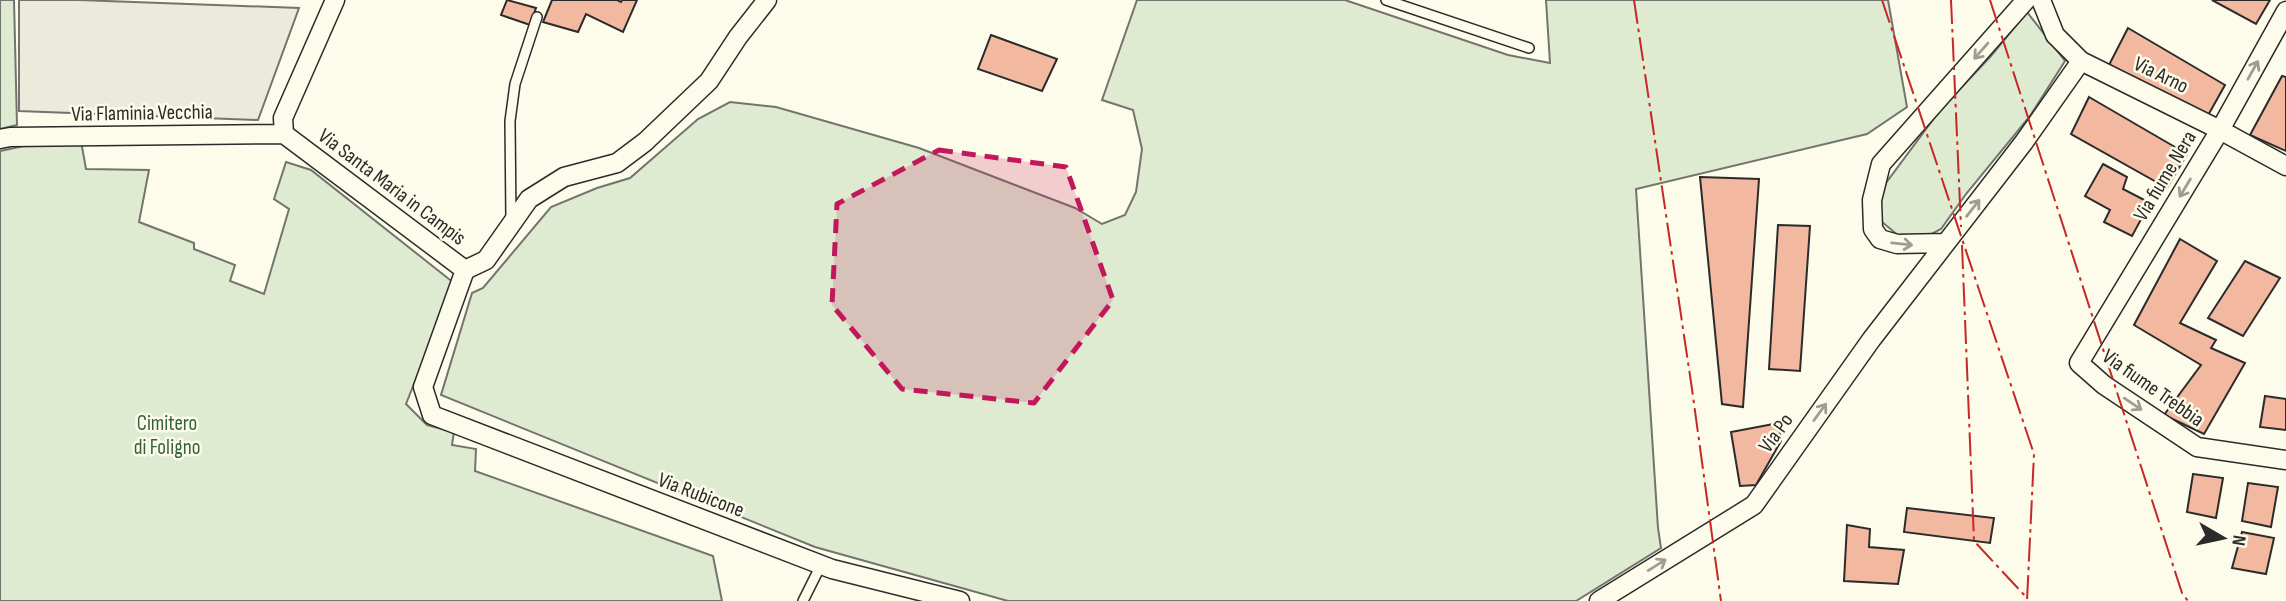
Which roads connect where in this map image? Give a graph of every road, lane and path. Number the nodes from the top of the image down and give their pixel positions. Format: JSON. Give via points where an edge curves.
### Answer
{"nodes":[{"id":1,"x":335,"y":0,"type":"edge"},
{"id":2,"x":767,"y":0,"type":"edge"},
{"id":3,"x":1385,"y":0,"type":"edge"},
{"id":4,"x":2026,"y":0,"type":"edge"},
{"id":5,"x":2041,"y":0,"type":"edge"},
{"id":6,"x":2286,"y":11,"type":"edge"},
{"id":7,"x":537,"y":17,"type":"dead end"},
{"id":8,"x":1529,"y":48,"type":"dead end"},
{"id":9,"x":2081,"y":61,"type":"junction"},
{"id":10,"x":2220,"y":130,"type":"junction"},
{"id":11,"x":284,"y":134,"type":"junction"},
{"id":12,"x":0,"y":139,"type":"edge"},
{"id":13,"x":2286,"y":166,"type":"edge"},
{"id":14,"x":511,"y":225,"type":"junction"},
{"id":15,"x":1946,"y":243,"type":"junction"},
{"id":16,"x":466,"y":270,"type":"junction"},
{"id":17,"x":2079,"y":363,"type":"joint"},
{"id":18,"x":432,"y":415,"type":"joint"},
{"id":19,"x":2286,"y":460,"type":"edge"},
{"id":20,"x":821,"y":565,"type":"junction"},
{"id":21,"x":803,"y":601,"type":"edge"},
{"id":22,"x":960,"y":601,"type":"edge"},
{"id":23,"x":1599,"y":601,"type":"edge"}],
"edges":[{"from":1,"to":11,"type":"street","name":"Via Santa Maria in Campis","via":[[283,118]]},
{"from":2,"to":14,"type":"street","via":[[709,81],[645,142],[617,163],[564,177],[528,199]]},
{"from":3,"to":8,"type":"lane"},
{"from":4,"to":15,"type":"street","one_way":true,"via":[[1881,164],[1872,200],[1873,229],[1880,240]]},
{"from":5,"to":9,"type":"street","name":"Via Arno","via":[[2055,35]]},
{"from":10,"to":6,"type":"street","name":"Via fiume Nera","one_way":true},
{"from":7,"to":14,"type":"lane","via":[[515,84],[510,121]]},
{"from":9,"to":10,"type":"street","name":"Via Arno"},
{"from":15,"to":9,"type":"street","name":"Via Po","one_way":true},
{"from":10,"to":13,"type":"street","name":"Via Arno"},
{"from":10,"to":17,"type":"street","name":"Via fiume Nera","one_way":true},
{"from":11,"to":12,"type":"street","name":"Via Flaminia Vecchia"},
{"from":11,"to":16,"type":"street","name":"Via Santa Maria in Campis"},
{"from":14,"to":16,"type":"street","via":[[486,260]]},
{"from":23,"to":15,"type":"street","name":"Via Po","one_way":true,"via":[[1754,505]]},
{"from":16,"to":18,"type":"street","name":"Via Santa Maria in Campis","via":[[422,387]]},
{"from":17,"to":19,"type":"street","name":"Via fiume Trebbia","one_way":true,"via":[[2197,447]]},
{"from":18,"to":20,"type":"street","name":"Via Rubicone"},
{"from":20,"to":21,"type":"lane"},
{"from":20,"to":22,"type":"street","name":"Via Rubicone"}]}
